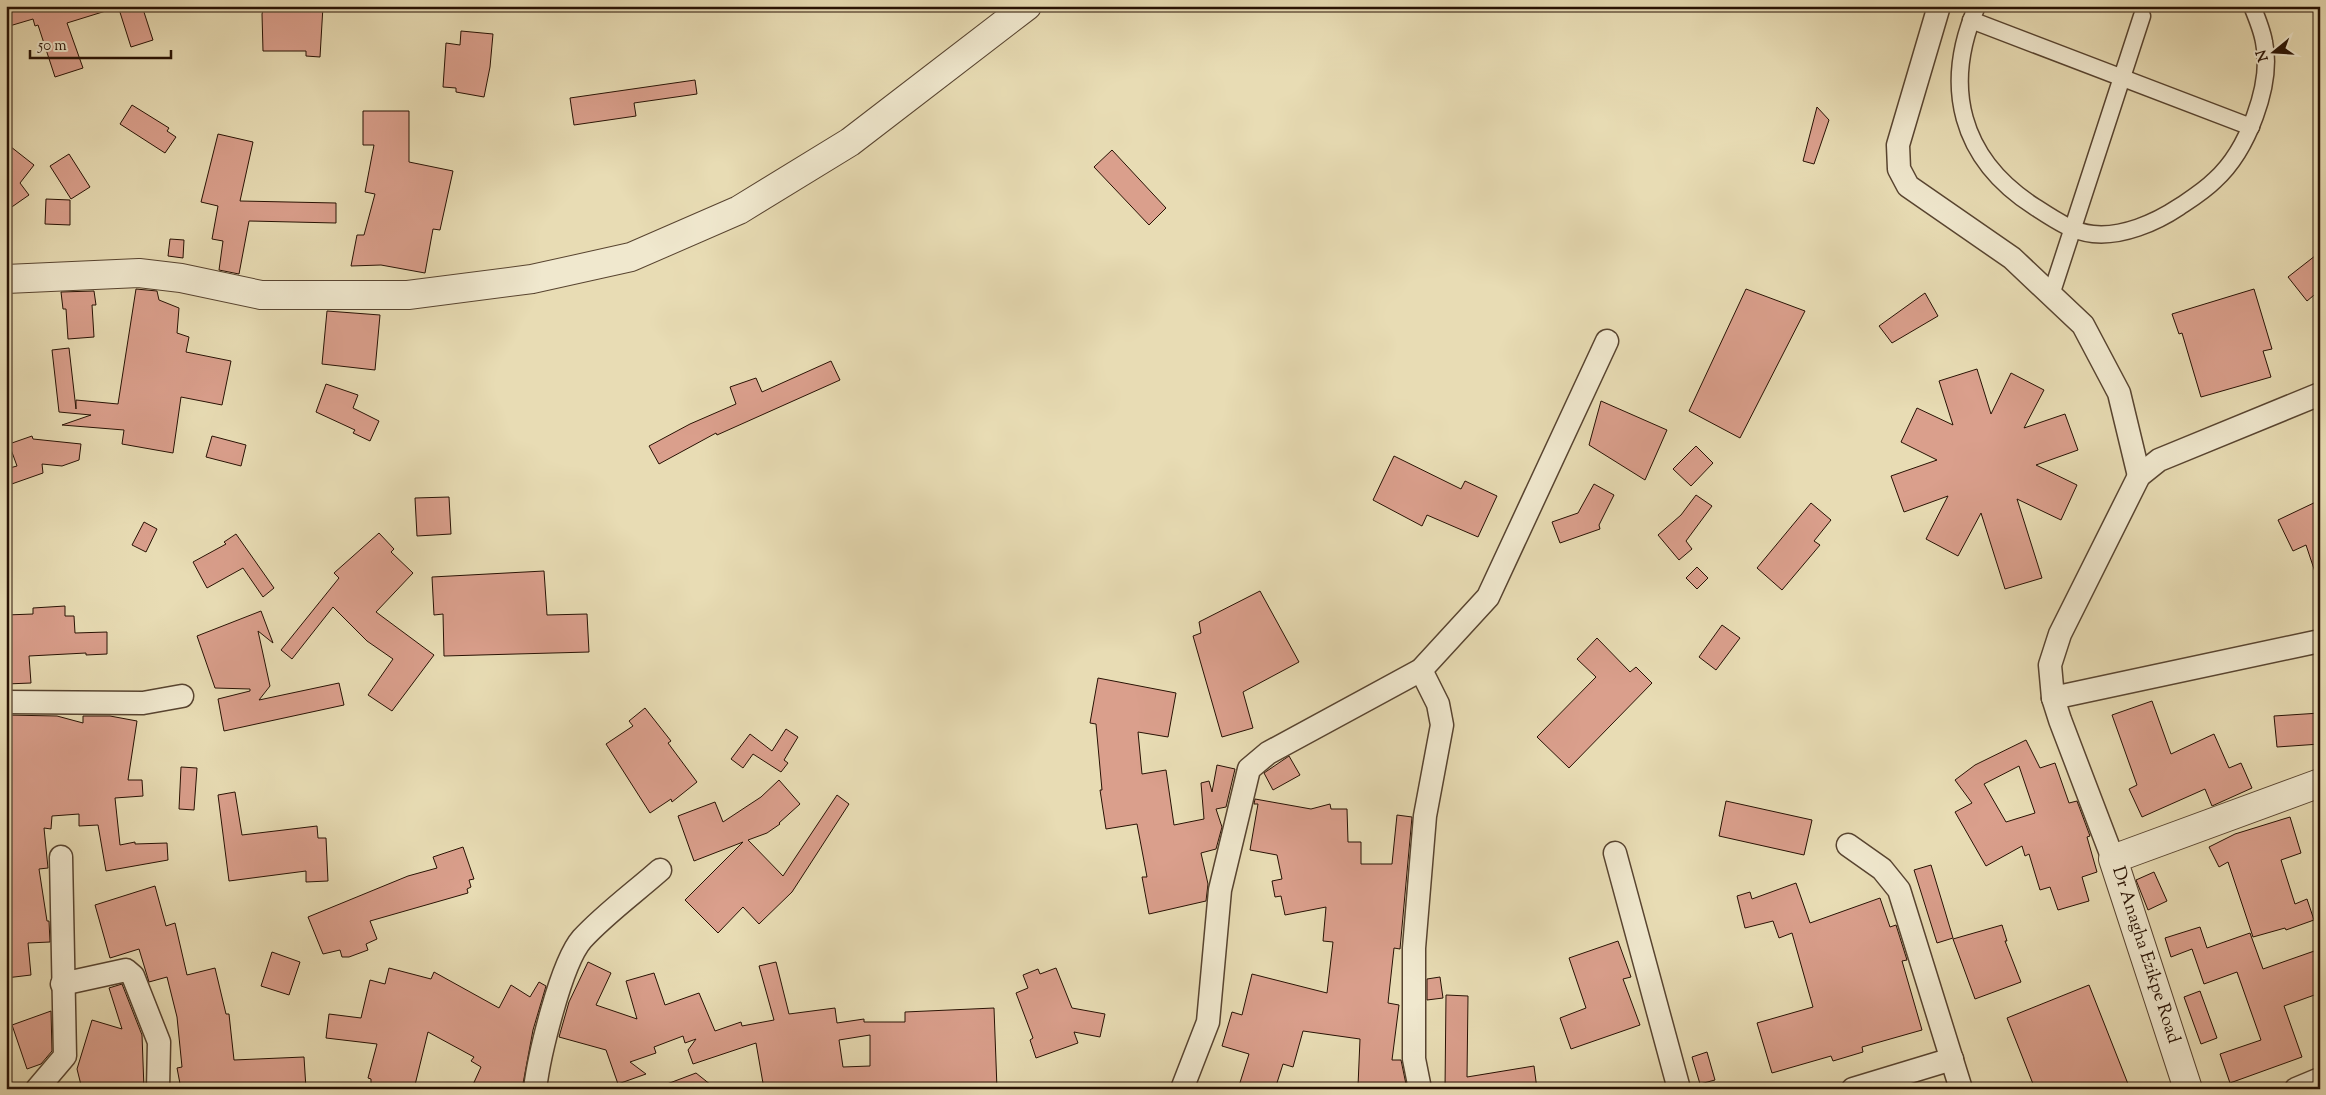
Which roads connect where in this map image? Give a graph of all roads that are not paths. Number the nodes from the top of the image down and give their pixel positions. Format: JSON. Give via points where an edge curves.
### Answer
{"nodes":[{"id":1,"x":1026,"y":6,"type":"edge"},
{"id":2,"x":1939,"y":6,"type":"edge"},
{"id":3,"x":2252,"y":6,"type":"edge"},
{"id":4,"x":1974,"y":13,"type":"edge"},
{"id":5,"x":2142,"y":16,"type":"dead end"},
{"id":6,"x":2122,"y":78,"type":"junction"},
{"id":7,"x":2251,"y":127,"type":"junction"},
{"id":8,"x":2074,"y":228,"type":"junction"},
{"id":9,"x":6,"y":279,"type":"edge"},
{"id":10,"x":2051,"y":295,"type":"junction"},
{"id":11,"x":1607,"y":341,"type":"dead end"},
{"id":12,"x":2320,"y":394,"type":"edge"},
{"id":13,"x":2139,"y":476,"type":"junction"},
{"id":14,"x":2320,"y":641,"type":"edge"},
{"id":15,"x":1421,"y":670,"type":"junction"},
{"id":16,"x":182,"y":696,"type":"dead end"},
{"id":17,"x":2053,"y":698,"type":"junction"},
{"id":18,"x":6,"y":702,"type":"edge"},
{"id":19,"x":2320,"y":782,"type":"edge"},
{"id":20,"x":1848,"y":845,"type":"dead end"},
{"id":21,"x":1615,"y":853,"type":"dead end"},
{"id":22,"x":61,"y":857,"type":"dead end"},
{"id":23,"x":2113,"y":859,"type":"junction"},
{"id":24,"x":660,"y":870,"type":"dead end"},
{"id":25,"x":62,"y":984,"type":"junction"},
{"id":26,"x":1952,"y":1059,"type":"junction"},
{"id":27,"x":2320,"y":1079,"type":"edge"},
{"id":28,"x":37,"y":1089,"type":"edge"},
{"id":29,"x":158,"y":1089,"type":"edge"},
{"id":30,"x":535,"y":1089,"type":"edge"},
{"id":31,"x":1182,"y":1089,"type":"edge"},
{"id":32,"x":1420,"y":1089,"type":"edge"},
{"id":33,"x":1679,"y":1089,"type":"edge"},
{"id":34,"x":1853,"y":1089,"type":"edge"},
{"id":35,"x":1961,"y":1089,"type":"edge"},
{"id":36,"x":2188,"y":1089,"type":"edge"},
{"id":37,"x":2296,"y":1089,"type":"edge"}],
"edges":[{"from":1,"to":9,"type":"street","via":[[850,142],[739,210],[631,257],[532,279],[408,295],[261,295],[181,278],[139,273]]},
{"from":2,"to":10,"type":"street","via":[[1898,145],[1899,169],[1908,186],[2012,258]]},
{"from":3,"to":7,"type":"street","via":[[2265,44],[2265,64],[2259,104]]},
{"from":4,"to":6,"type":"street"},
{"from":4,"to":8,"type":"street","via":[[1963,50],[1959,86],[1961,108],[1977,151],[1993,172],[2023,199],[2058,222]]},
{"from":5,"to":6,"type":"street"},
{"from":6,"to":7,"type":"street"},
{"from":6,"to":8,"type":"street"},
{"from":7,"to":8,"type":"street","via":[[2239,151],[2216,180],[2166,216],[2122,231],[2093,234]]},
{"from":8,"to":10,"type":"street"},
{"from":10,"to":13,"type":"street","via":[[2083,324],[2119,393]]},
{"from":11,"to":15,"type":"street","via":[[1488,596]]},
{"from":12,"to":13,"type":"street","via":[[2158,460]]},
{"from":13,"to":17,"type":"street","via":[[2060,634],[2050,665]]},
{"from":14,"to":17,"type":"street"},
{"from":15,"to":31,"type":"street","via":[[1268,753],[1249,769],[1220,890],[1208,1022]]},
{"from":15,"to":32,"type":"street","via":[[1438,704],[1442,725],[1425,816],[1414,948],[1414,1059]]},
{"from":16,"to":18,"type":"street","via":[[143,703]]},
{"from":17,"to":23,"type":"street"},
{"from":19,"to":23,"type":"street","name":"Dr Anagha Ezikpe Road"},
{"from":20,"to":26,"type":"street","via":[[1882,869],[1899,890]]},
{"from":21,"to":33,"type":"street"},
{"from":22,"to":25,"type":"street"},
{"from":23,"to":36,"type":"street","name":"Dr Anagha Ezikpe Road"},
{"from":24,"to":30,"type":"street","via":[[581,941],[548,1024]]},
{"from":25,"to":28,"type":"street","via":[[65,1056]]},
{"from":25,"to":29,"type":"street","via":[[126,970],[133,976],[159,1042]]},
{"from":26,"to":34,"type":"street"},
{"from":26,"to":35,"type":"street"},
{"from":27,"to":37,"type":"street"}]}
